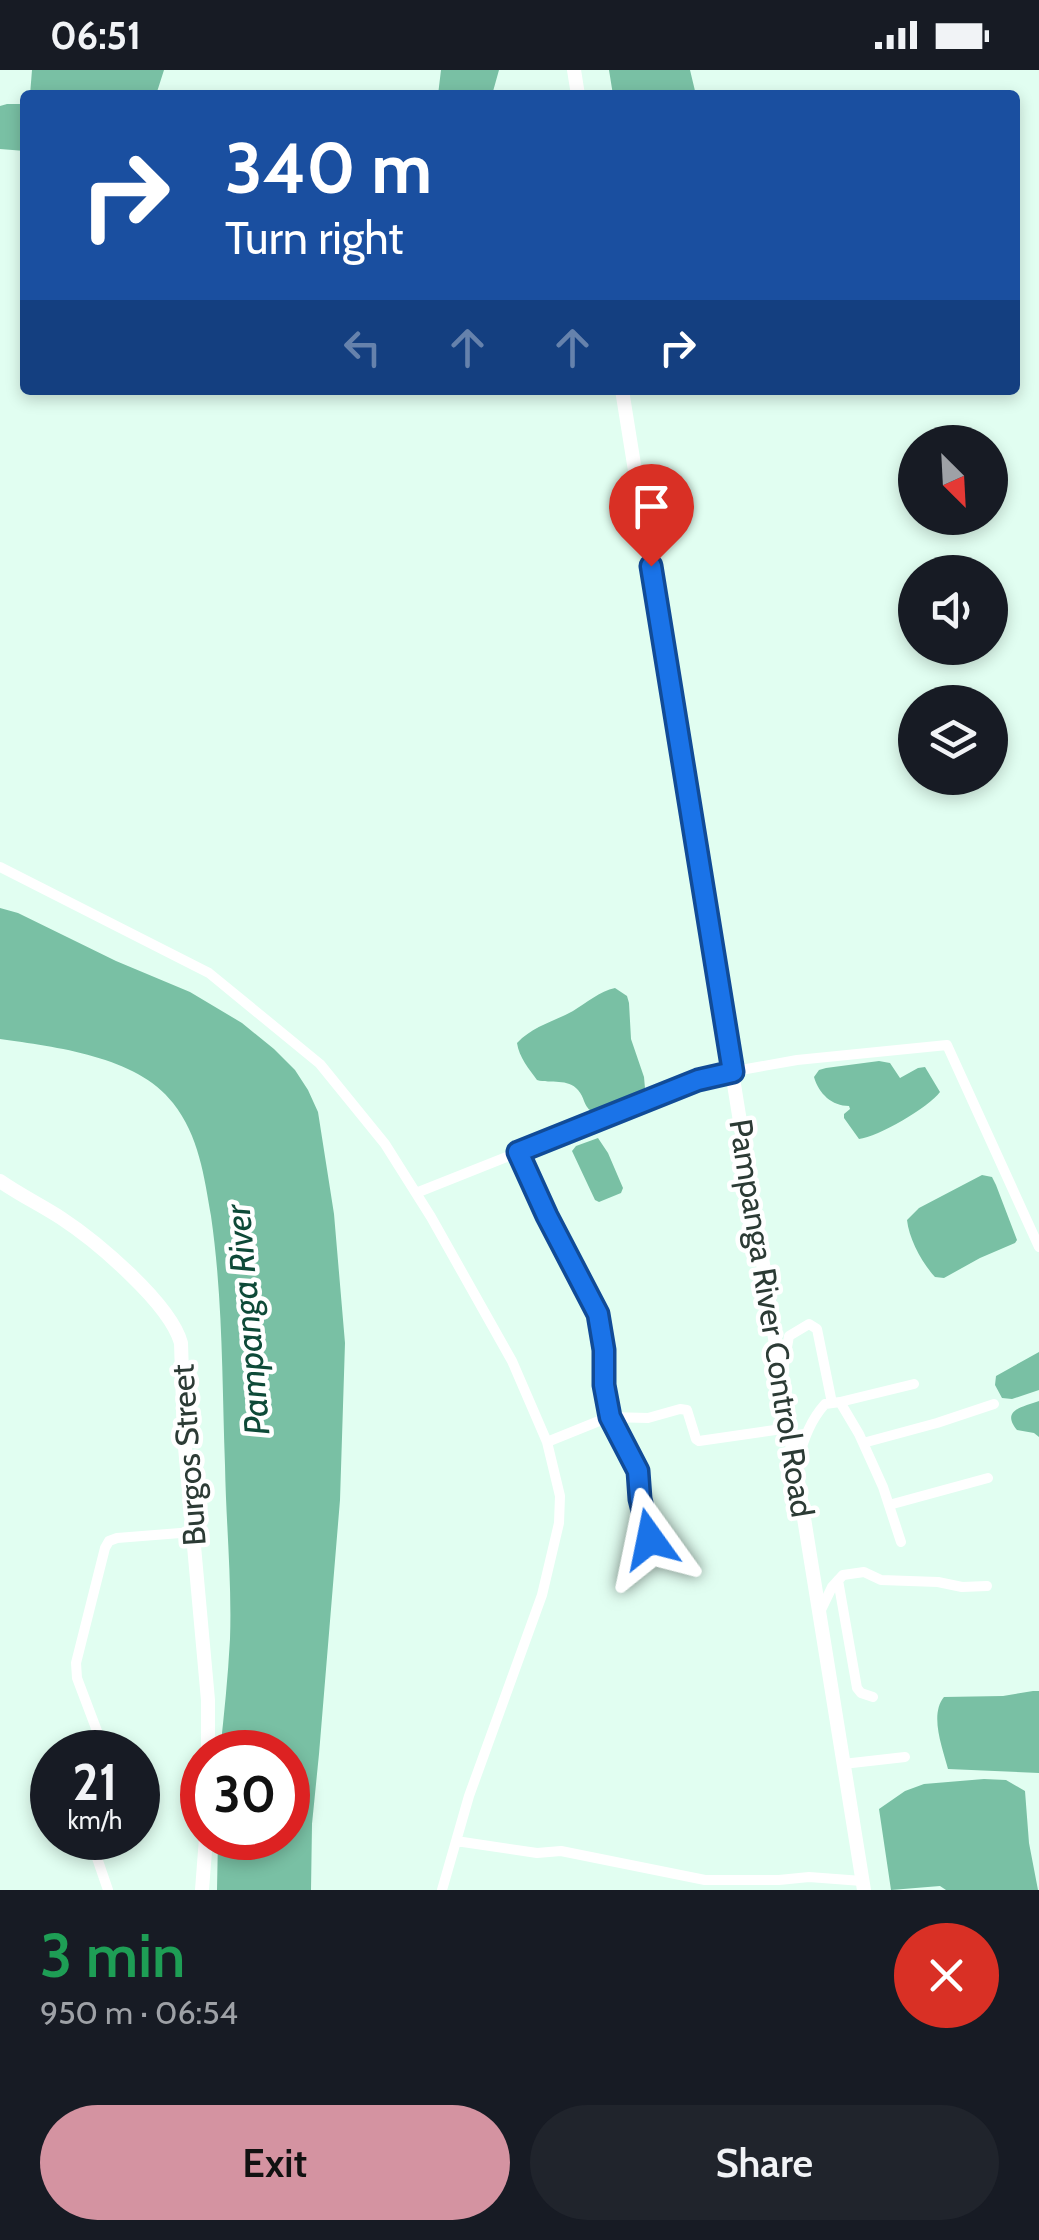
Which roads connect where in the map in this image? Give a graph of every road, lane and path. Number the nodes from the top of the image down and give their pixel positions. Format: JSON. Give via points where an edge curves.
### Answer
{"nodes":[{"id":1,"x":623,"y":395,"type":"edge"},
{"id":2,"x":0,"y":866,"type":"edge"},
{"id":3,"x":733,"y":1072,"type":"junction"},
{"id":4,"x":518,"y":1152,"type":"junction"},
{"id":5,"x":0,"y":1181,"type":"edge"},
{"id":6,"x":416,"y":1194,"type":"junction"},
{"id":7,"x":1039,"y":1246,"type":"edge"},
{"id":8,"x":782,"y":1380,"type":"junction"},
{"id":9,"x":914,"y":1384,"type":"dead end"},
{"id":10,"x":836,"y":1403,"type":"junction"},
{"id":11,"x":994,"y":1404,"type":"dead end"},
{"id":12,"x":610,"y":1417,"type":"junction"},
{"id":13,"x":789,"y":1428,"type":"junction"},
{"id":14,"x":547,"y":1442,"type":"junction"},
{"id":15,"x":862,"y":1443,"type":"junction"},
{"id":16,"x":795,"y":1468,"type":"junction"},
{"id":17,"x":988,"y":1478,"type":"dead end"},
{"id":18,"x":889,"y":1505,"type":"junction"},
{"id":19,"x":193,"y":1532,"type":"junction"},
{"id":20,"x":650,"y":1539,"type":"dead end"},
{"id":21,"x":901,"y":1542,"type":"dead end"},
{"id":22,"x":838,"y":1580,"type":"junction"},
{"id":23,"x":987,"y":1586,"type":"dead end"},
{"id":24,"x":819,"y":1614,"type":"junction"},
{"id":25,"x":874,"y":1697,"type":"dead end"},
{"id":26,"x":97,"y":1730,"type":"edge"},
{"id":27,"x":208,"y":1730,"type":"edge"},
{"id":28,"x":905,"y":1756,"type":"dead end"},
{"id":29,"x":843,"y":1764,"type":"junction"},
{"id":30,"x":456,"y":1841,"type":"junction"},
{"id":31,"x":98,"y":1860,"type":"edge"},
{"id":32,"x":204,"y":1860,"type":"edge"},
{"id":33,"x":863,"y":1886,"type":"edge"},
{"id":34,"x":108,"y":1890,"type":"edge"},
{"id":35,"x":202,"y":1890,"type":"edge"},
{"id":36,"x":442,"y":1890,"type":"edge"}],
"edges":[{"from":1,"to":3,"type":"main road","name":"Pampanga River Control Road"},
{"from":2,"to":6,"type":"street","via":[[210,972],[320,1064],[386,1144]]},
{"from":3,"to":4,"type":"street"},
{"from":3,"to":7,"type":"street","via":[[947,1046]]},
{"from":3,"to":8,"type":"main road","name":"Pampanga River Control Road"},
{"from":4,"to":6,"type":"street"},
{"from":4,"to":12,"type":"street","via":[[598,1314]]},
{"from":5,"to":19,"type":"main road","name":"Burgos Street","via":[[102,1250],[177,1329]]},
{"from":6,"to":14,"type":"street","via":[[512,1360]]},
{"from":8,"to":10,"type":"street","via":[[789,1336],[814,1326]]},
{"from":8,"to":13,"type":"main road","name":"Pampanga River Control Road"},
{"from":9,"to":10,"type":"street"},
{"from":10,"to":15,"type":"street"},
{"from":10,"to":16,"type":"street","via":[[813,1418]]},
{"from":11,"to":15,"type":"street"},
{"from":12,"to":13,"type":"street","via":[[686,1410],[700,1441]]},
{"from":12,"to":14,"type":"street"},
{"from":12,"to":20,"type":"street","via":[[638,1471]]},
{"from":13,"to":16,"type":"main road","name":"Pampanga River Control Road"},
{"from":14,"to":30,"type":"street","via":[[560,1496],[542,1595]]},
{"from":15,"to":18,"type":"street"},
{"from":16,"to":24,"type":"main road","name":"Pampanga River Control Road"},
{"from":17,"to":18,"type":"street"},
{"from":18,"to":21,"type":"street"},
{"from":19,"to":26,"type":"street","via":[[117,1538],[105,1548],[76,1663]]},
{"from":19,"to":27,"type":"main road","name":"Burgos Street"},
{"from":22,"to":23,"type":"street","via":[[864,1572],[881,1580]]},
{"from":22,"to":24,"type":"street"},
{"from":22,"to":25,"type":"street","via":[[858,1688]]},
{"from":24,"to":29,"type":"main road","name":"Pampanga River Control Road"},
{"from":28,"to":29,"type":"street"},
{"from":29,"to":33,"type":"main road","name":"Pampanga River Control Road"},
{"from":30,"to":33,"type":"street","via":[[562,1851],[705,1880],[809,1876]]},
{"from":30,"to":36,"type":"street"},
{"from":31,"to":34,"type":"street"},
{"from":32,"to":35,"type":"main road"}]}
